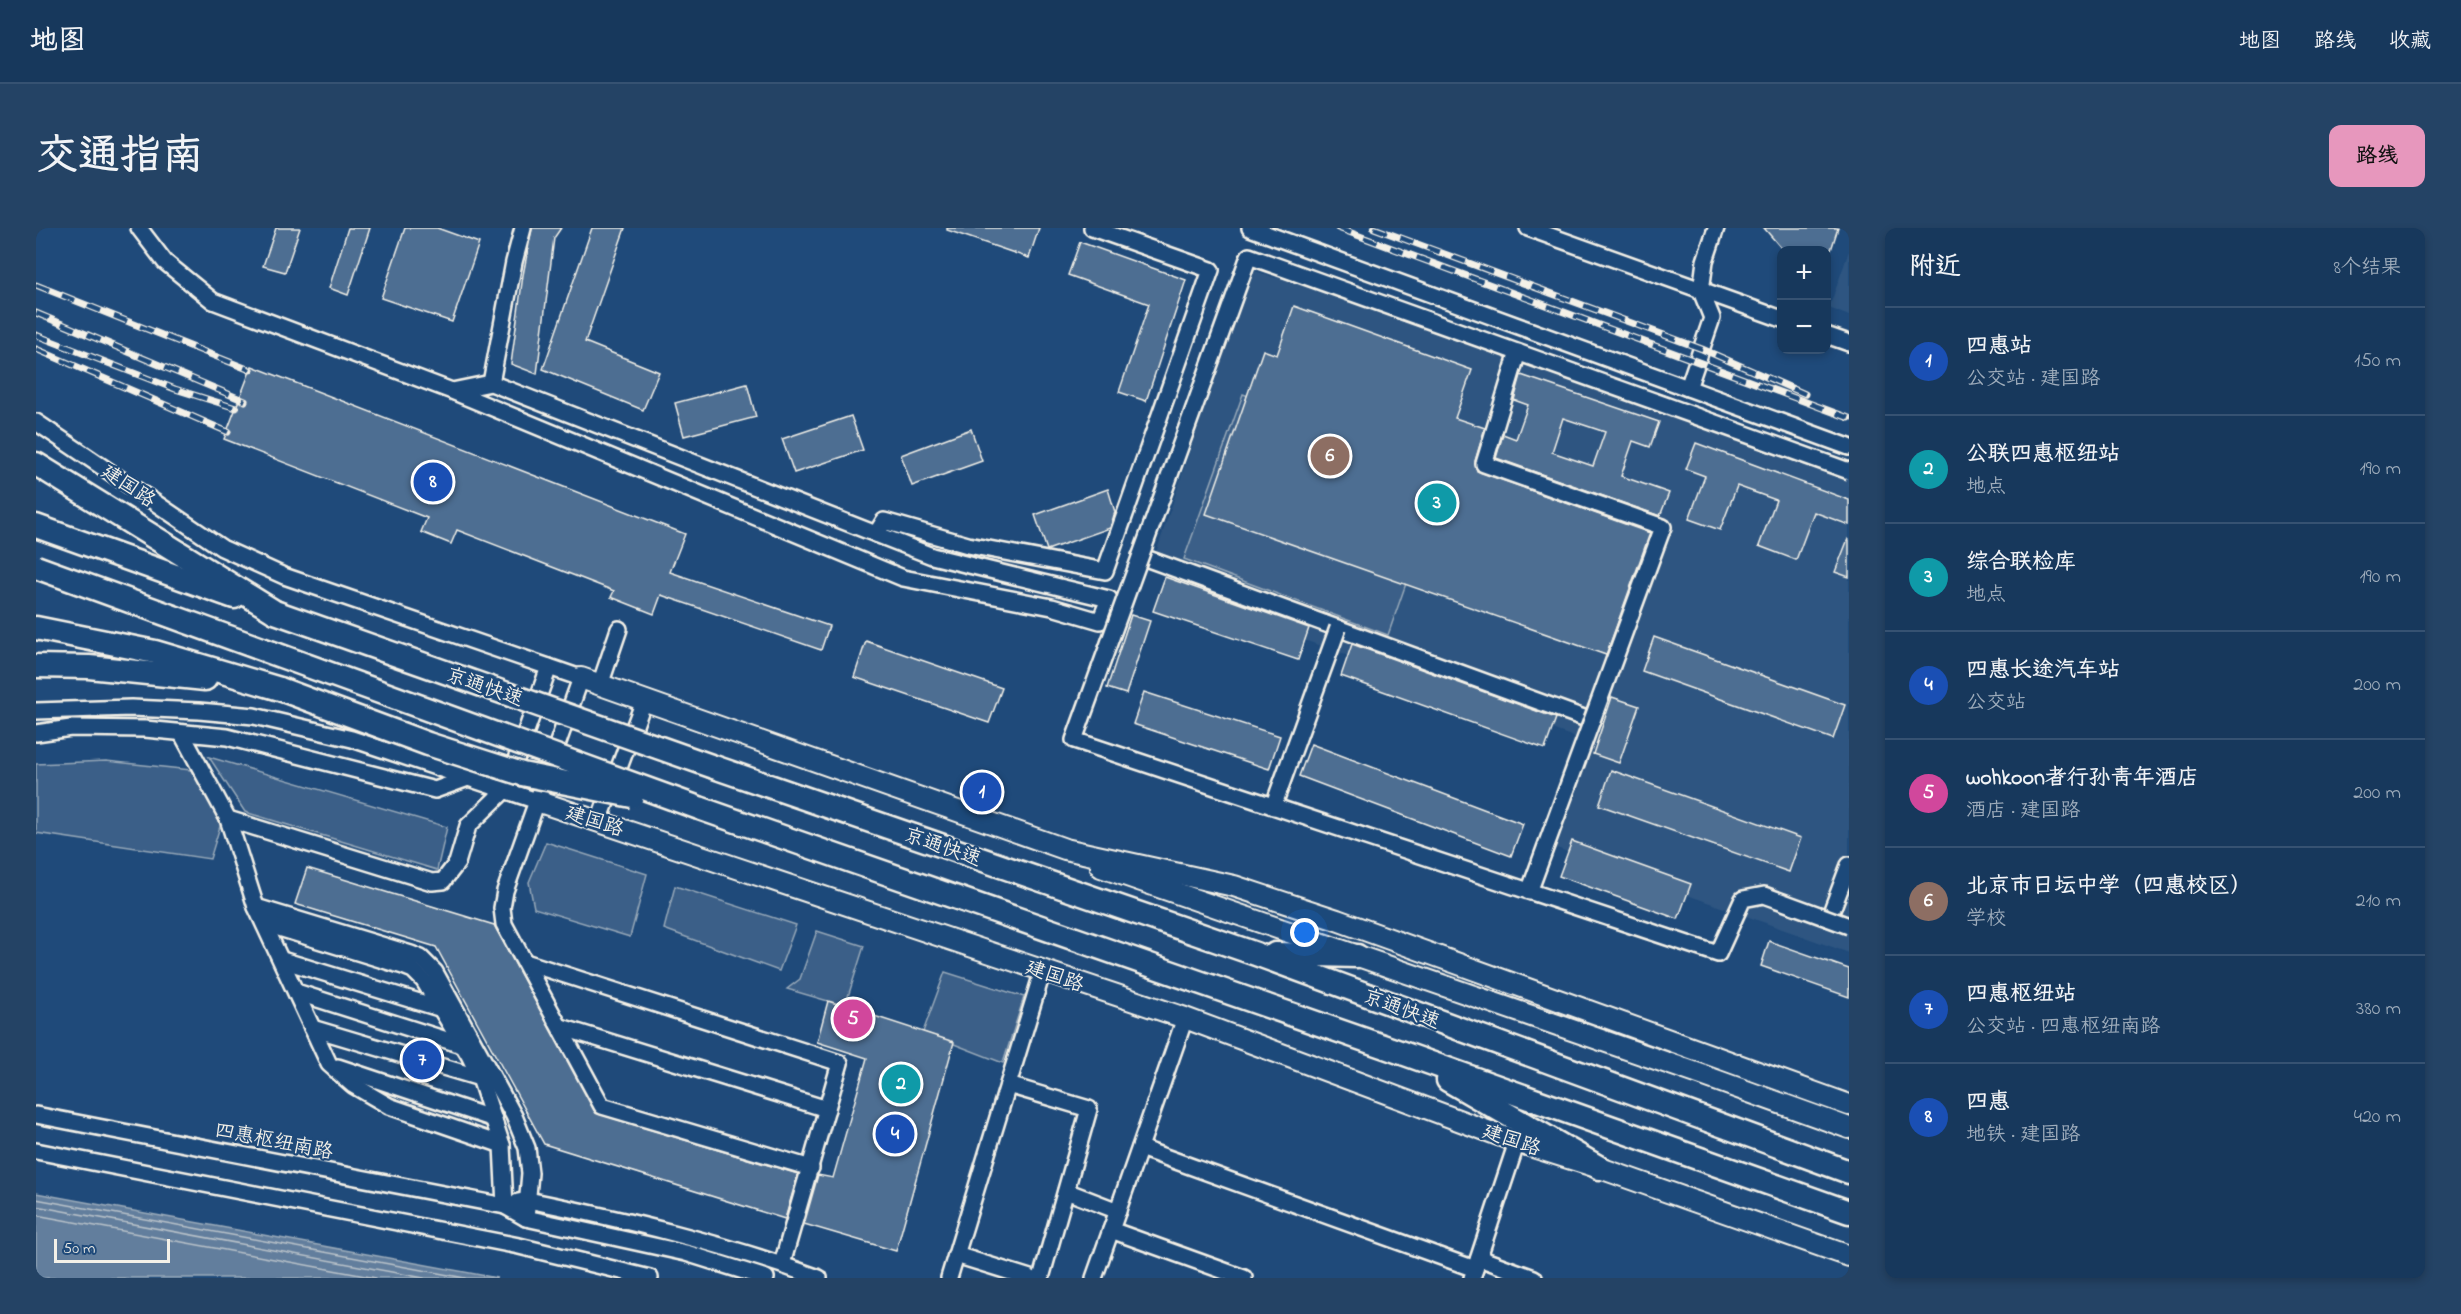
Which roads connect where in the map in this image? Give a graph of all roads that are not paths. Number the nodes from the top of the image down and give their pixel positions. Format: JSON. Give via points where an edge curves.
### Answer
{"nodes":[{"id":1,"x":139,"y":228,"type":"edge"},
{"id":2,"x":523,"y":228,"type":"edge"},
{"id":3,"x":1092,"y":228,"type":"edge"},
{"id":4,"x":1250,"y":228,"type":"edge"},
{"id":5,"x":1528,"y":228,"type":"edge"},
{"id":6,"x":1716,"y":228,"type":"edge"},
{"id":7,"x":1701,"y":291,"type":"junction"},
{"id":8,"x":1777,"y":317,"type":"edge"},
{"id":9,"x":1831,"y":336,"type":"edge"},
{"id":10,"x":1849,"y":342,"type":"edge"},
{"id":11,"x":1518,"y":352,"type":"junction"},
{"id":12,"x":491,"y":383,"type":"junction"},
{"id":13,"x":1688,"y":388,"type":"junction"},
{"id":14,"x":452,"y":391,"type":"junction"},
{"id":15,"x":36,"y":422,"type":"edge"},
{"id":16,"x":1849,"y":447,"type":"edge"},
{"id":17,"x":36,"y":464,"type":"edge"},
{"id":18,"x":1849,"y":471,"type":"edge"},
{"id":19,"x":36,"y":526,"type":"edge"},
{"id":20,"x":876,"y":534,"type":"junction"},
{"id":21,"x":1140,"y":556,"type":"junction"},
{"id":22,"x":36,"y":567,"type":"edge"},
{"id":23,"x":275,"y":612,"type":"junction"},
{"id":24,"x":36,"y":628,"type":"edge"},
{"id":25,"x":1338,"y":628,"type":"junction"},
{"id":26,"x":620,"y":629,"type":"dead end"},
{"id":27,"x":36,"y":666,"type":"edge"},
{"id":28,"x":549,"y":667,"type":"junction"},
{"id":29,"x":581,"y":678,"type":"junction"},
{"id":30,"x":600,"y":685,"type":"junction"},
{"id":31,"x":280,"y":689,"type":"junction"},
{"id":32,"x":644,"y":701,"type":"junction"},
{"id":33,"x":36,"y":711,"type":"edge"},
{"id":34,"x":1592,"y":721,"type":"junction"},
{"id":35,"x":36,"y":733,"type":"edge"},
{"id":36,"x":182,"y":734,"type":"junction"},
{"id":37,"x":468,"y":778,"type":"junction"},
{"id":38,"x":505,"y":790,"type":"junction"},
{"id":39,"x":537,"y":801,"type":"junction"},
{"id":40,"x":1273,"y":807,"type":"junction"},
{"id":41,"x":699,"y":808,"type":"junction"},
{"id":42,"x":228,"y":819,"type":"junction"},
{"id":43,"x":599,"y":821,"type":"junction"},
{"id":44,"x":1065,"y":849,"type":"junction"},
{"id":45,"x":1849,"y":865,"type":"edge"},
{"id":46,"x":1529,"y":891,"type":"junction"},
{"id":47,"x":256,"y":907,"type":"junction"},
{"id":48,"x":1829,"y":918,"type":"junction"},
{"id":49,"x":266,"y":924,"type":"junction"},
{"id":50,"x":1849,"y":926,"type":"edge"},
{"id":51,"x":1256,"y":954,"type":"junction"},
{"id":52,"x":1357,"y":956,"type":"junction"},
{"id":53,"x":282,"y":960,"type":"junction"},
{"id":54,"x":525,"y":962,"type":"junction"},
{"id":55,"x":1043,"y":970,"type":"junction"},
{"id":56,"x":296,"y":992,"type":"junction"},
{"id":57,"x":442,"y":1009,"type":"junction"},
{"id":58,"x":1185,"y":1018,"type":"junction"},
{"id":59,"x":312,"y":1028,"type":"junction"},
{"id":60,"x":561,"y":1028,"type":"junction"},
{"id":61,"x":462,"y":1045,"type":"junction"},
{"id":62,"x":1391,"y":1049,"type":"junction"},
{"id":63,"x":329,"y":1064,"type":"junction"},
{"id":64,"x":480,"y":1078,"type":"junction"},
{"id":65,"x":1008,"y":1085,"type":"junction"},
{"id":66,"x":1849,"y":1104,"type":"edge"},
{"id":67,"x":827,"y":1109,"type":"junction"},
{"id":68,"x":36,"y":1114,"type":"edge"},
{"id":69,"x":494,"y":1119,"type":"junction"},
{"id":70,"x":1849,"y":1128,"type":"edge"},
{"id":71,"x":1517,"y":1142,"type":"junction"},
{"id":72,"x":502,"y":1145,"type":"junction"},
{"id":73,"x":1140,"y":1148,"type":"junction"},
{"id":74,"x":36,"y":1151,"type":"edge"},
{"id":75,"x":811,"y":1168,"type":"junction"},
{"id":76,"x":1600,"y":1168,"type":"junction"},
{"id":77,"x":1849,"y":1172,"type":"edge"},
{"id":78,"x":1066,"y":1191,"type":"junction"},
{"id":79,"x":528,"y":1200,"type":"junction"},
{"id":80,"x":505,"y":1206,"type":"junction"},
{"id":81,"x":1118,"y":1211,"type":"junction"},
{"id":82,"x":1849,"y":1212,"type":"edge"},
{"id":83,"x":526,"y":1218,"type":"junction"},
{"id":84,"x":1111,"y":1230,"type":"junction"},
{"id":85,"x":956,"y":1255,"type":"junction"},
{"id":86,"x":1849,"y":1256,"type":"edge"},
{"id":87,"x":782,"y":1264,"type":"junction"},
{"id":88,"x":1475,"y":1268,"type":"edge"},
{"id":89,"x":650,"y":1278,"type":"edge"},
{"id":90,"x":766,"y":1278,"type":"edge"},
{"id":91,"x":819,"y":1278,"type":"edge"},
{"id":92,"x":949,"y":1278,"type":"edge"},
{"id":93,"x":1030,"y":1278,"type":"edge"},
{"id":94,"x":1041,"y":1278,"type":"edge"},
{"id":95,"x":1094,"y":1278,"type":"edge"},
{"id":96,"x":1244,"y":1278,"type":"edge"},
{"id":97,"x":1534,"y":1278,"type":"edge"}],
"edges":[{"from":1,"to":14,"type":"street","via":[[165,262],[213,301]]},
{"from":2,"to":12,"type":"street"},
{"from":3,"to":20,"type":"street","via":[[1211,270],[1105,571],[968,545],[884,521]]},
{"from":4,"to":13,"type":"street"},
{"from":5,"to":7,"type":"street"},
{"from":6,"to":7,"type":"street","via":[[1705,261]]},
{"from":7,"to":8,"type":"street"},
{"from":7,"to":13,"type":"street","via":[[1712,318]]},
{"from":9,"to":10,"type":"street"},
{"from":11,"to":18,"type":"street","bridge":true},
{"from":11,"to":21,"type":"street","bridge":true,"via":[[1248,256]]},
{"from":11,"to":34,"type":"street","bridge":true,"via":[[1484,464],[1663,527]]},
{"from":12,"to":14,"type":"street"},
{"from":12,"to":20,"type":"street"},
{"from":13,"to":16,"type":"street"},
{"from":14,"to":20,"type":"street","via":[[903,578],[1052,607],[1100,621],[1109,599],[932,556]]},
{"from":15,"to":28,"type":"street","name":"建国路","via":[[222,549],[284,576]]},
{"from":17,"to":23,"type":"highway"},
{"from":19,"to":23,"type":"highway","name":"京通快速"},
{"from":21,"to":25,"type":"street"},
{"from":21,"to":40,"type":"street","bridge":true,"via":[[1074,740]]},
{"from":22,"to":41,"type":"highway","name":"京通快速","bridge":true},
{"from":23,"to":51,"type":"highway","name":"京通快速","bridge":true},
{"from":24,"to":31,"type":"highway","via":[[155,652]]},
{"from":25,"to":34,"type":"street"},
{"from":25,"to":40,"type":"street","bridge":true},
{"from":26,"to":30,"type":"street"},
{"from":27,"to":31,"type":"highway","via":[[162,673]]},
{"from":28,"to":29,"type":"street"},
{"from":28,"to":38,"type":"street"},
{"from":29,"to":30,"type":"main road"},
{"from":29,"to":39,"type":"street"},
{"from":30,"to":32,"type":"main road"},
{"from":31,"to":41,"type":"highway","bridge":true,"via":[[522,774]]},
{"from":32,"to":43,"type":"street"},
{"from":32,"to":44,"type":"main road"},
{"from":33,"to":37,"type":"street","name":"建国路","via":[[130,708],[254,716],[352,739]]},
{"from":34,"to":46,"type":"street","bridge":true},
{"from":35,"to":36,"type":"street","via":[[71,728]]},
{"from":36,"to":37,"type":"street","via":[[227,737],[435,790]]},
{"from":36,"to":42,"type":"street"},
{"from":37,"to":38,"type":"street","name":"建国路"},
{"from":38,"to":39,"type":"street","name":"建国路"},
{"from":38,"to":42,"type":"street","via":[[468,826],[457,862],[443,880],[432,882]]},
{"from":39,"to":43,"type":"main road","name":"建国路"},
{"from":39,"to":54,"type":"street","via":[[502,908],[504,924]]},
{"from":40,"to":46,"type":"street","bridge":true},
{"from":41,"to":62,"type":"highway","name":"京通快速"},
{"from":42,"to":47,"type":"street"},
{"from":43,"to":55,"type":"main road","name":"建国路"},
{"from":44,"to":52,"type":"main road","via":[[1100,867]]},
{"from":44,"to":66,"type":"main road","via":[[1234,886]]},
{"from":45,"to":48,"type":"street"},
{"from":46,"to":48,"type":"street","bridge":true,"via":[[1718,954],[1743,899],[1764,895]]},
{"from":47,"to":49,"type":"street"},
{"from":47,"to":79,"type":"street","via":[[411,954],[428,964],[514,1116],[527,1148]]},
{"from":48,"to":50,"type":"street","bridge":true},
{"from":49,"to":53,"type":"street"},
{"from":49,"to":57,"type":"street","via":[[413,970]]},
{"from":51,"to":52,"type":"highway"},
{"from":51,"to":77,"type":"highway","name":"京通快速"},
{"from":52,"to":70,"type":"main road"},
{"from":53,"to":56,"type":"street"},
{"from":53,"to":57,"type":"street"},
{"from":54,"to":60,"type":"street"},
{"from":54,"to":67,"type":"street","via":[[840,1063]]},
{"from":55,"to":58,"type":"main road","name":"建国路"},
{"from":55,"to":65,"type":"street"},
{"from":56,"to":59,"type":"street"},
{"from":56,"to":61,"type":"street"},
{"from":57,"to":61,"type":"street"},
{"from":58,"to":71,"type":"main road","name":"建国路"},
{"from":58,"to":73,"type":"street"},
{"from":59,"to":63,"type":"street"},
{"from":59,"to":64,"type":"street"},
{"from":60,"to":67,"type":"street"},
{"from":60,"to":75,"type":"street","via":[[602,1106]]},
{"from":61,"to":64,"type":"street"},
{"from":62,"to":76,"type":"highway"},
{"from":62,"to":82,"type":"highway","name":"京通快速"},
{"from":63,"to":69,"type":"street"},
{"from":63,"to":72,"type":"street","via":[[389,1106]]},
{"from":64,"to":69,"type":"street"},
{"from":65,"to":78,"type":"street","via":[[1089,1109]]},
{"from":65,"to":85,"type":"street"},
{"from":67,"to":75,"type":"street"},
{"from":68,"to":80,"type":"street","name":"四惠枢纽南路"},
{"from":69,"to":72,"type":"street"},
{"from":71,"to":76,"type":"main road","name":"建国路"},
{"from":71,"to":88,"type":"street"},
{"from":72,"to":80,"type":"street"},
{"from":73,"to":81,"type":"street"},
{"from":73,"to":88,"type":"street"},
{"from":74,"to":89,"type":"street","via":[[519,1246]]},
{"from":75,"to":87,"type":"street"},
{"from":76,"to":86,"type":"main road","name":"建国路"},
{"from":78,"to":81,"type":"street"},
{"from":78,"to":94,"type":"street"},
{"from":79,"to":80,"type":"street","name":"四惠枢纽南路"},
{"from":79,"to":83,"type":"street"},
{"from":79,"to":87,"type":"street","name":"四惠枢纽南路","via":[[633,1222]]},
{"from":80,"to":83,"type":"street","name":"四惠枢纽南路"},
{"from":81,"to":84,"type":"street"},
{"from":83,"to":90,"type":"street","name":"四惠枢纽南路","via":[[686,1253]]},
{"from":84,"to":95,"type":"street"},
{"from":84,"to":96,"type":"street"},
{"from":85,"to":92,"type":"street"},
{"from":85,"to":93,"type":"street"},
{"from":87,"to":91,"type":"street","name":"四惠枢纽南路"},
{"from":88,"to":97,"type":"street"}]}
